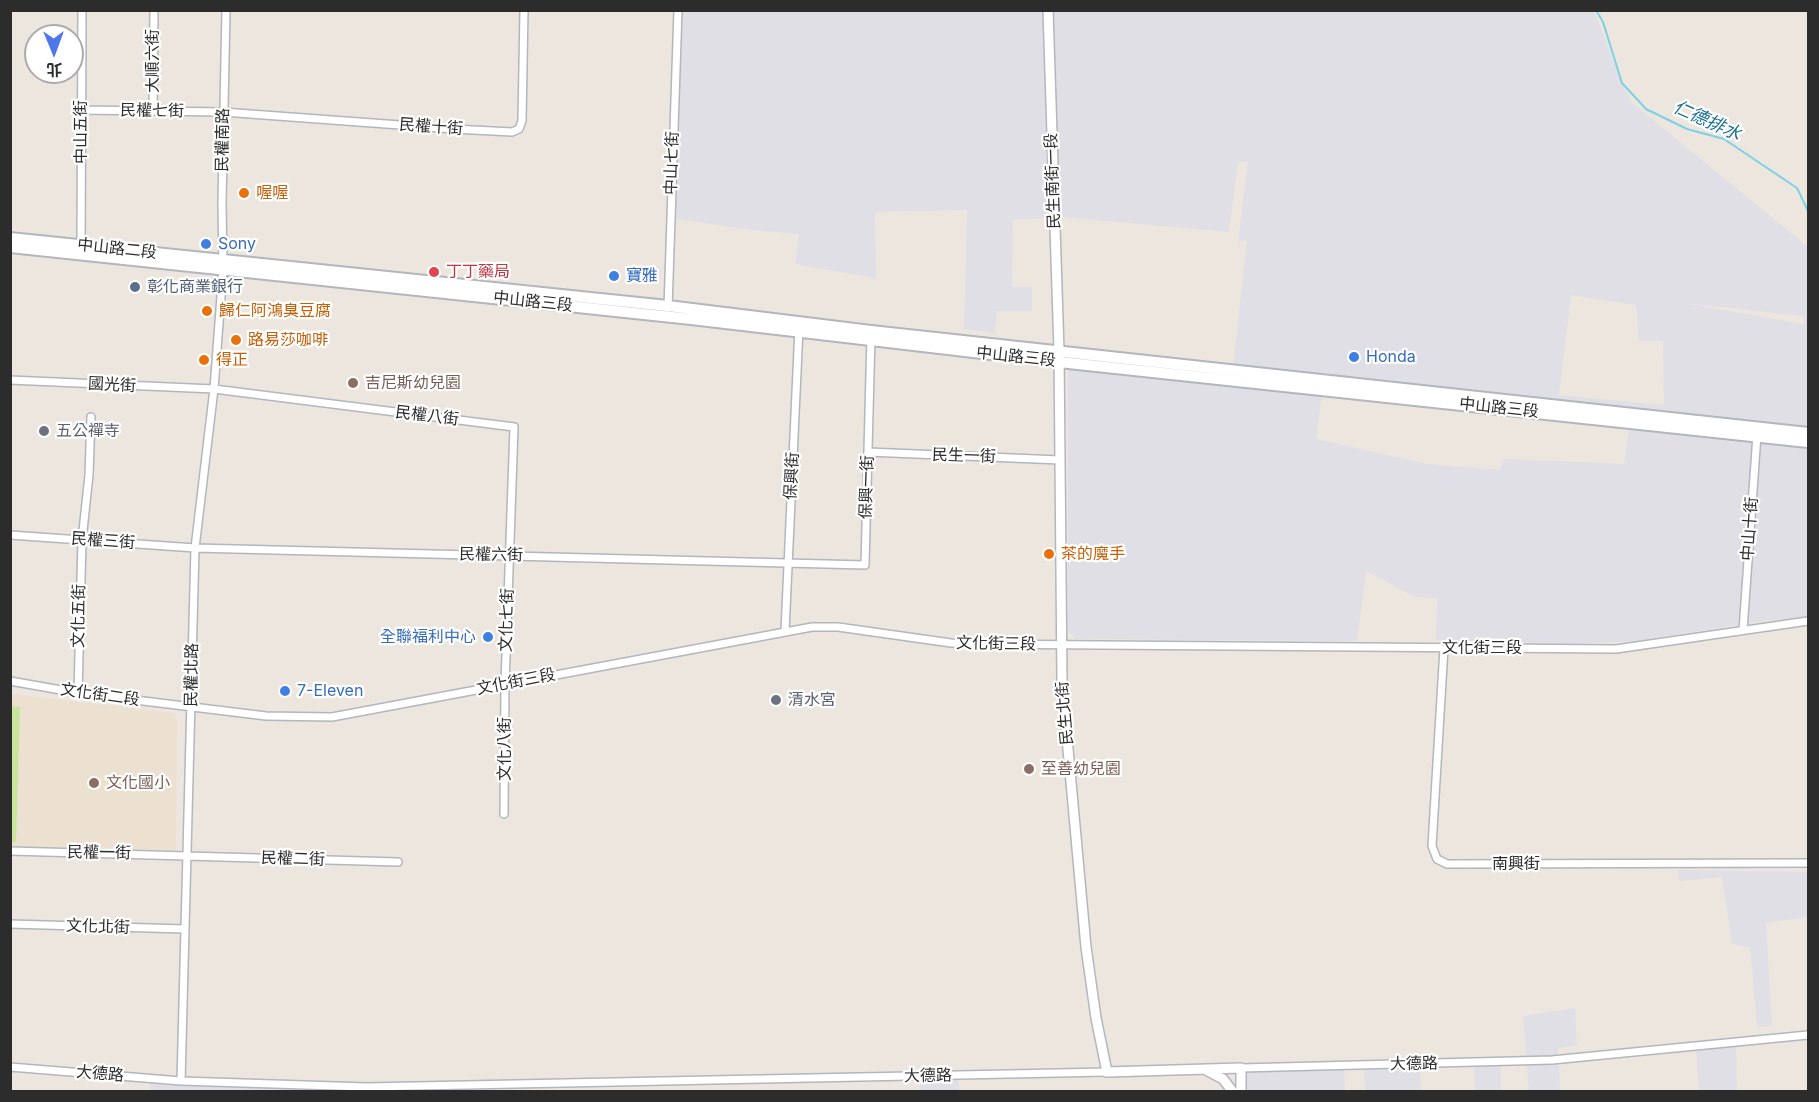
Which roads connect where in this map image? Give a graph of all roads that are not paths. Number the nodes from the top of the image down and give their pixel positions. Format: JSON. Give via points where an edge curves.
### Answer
{"nodes":[{"id":1,"x":82,"y":10,"type":"edge"},
{"id":2,"x":154,"y":10,"type":"edge"},
{"id":3,"x":226,"y":10,"type":"edge"},
{"id":4,"x":524,"y":10,"type":"edge"},
{"id":5,"x":678,"y":10,"type":"edge"},
{"id":6,"x":1048,"y":10,"type":"edge"},
{"id":7,"x":81,"y":110,"type":"junction"},
{"id":8,"x":153,"y":111,"type":"junction"},
{"id":9,"x":224,"y":112,"type":"junction"},
{"id":10,"x":10,"y":238,"type":"edge"},
{"id":11,"x":10,"y":247,"type":"edge"},
{"id":12,"x":81,"y":250,"type":"junction"},
{"id":13,"x":223,"y":265,"type":"junction"},
{"id":14,"x":668,"y":311,"type":"junction"},
{"id":15,"x":799,"y":327,"type":"junction"},
{"id":16,"x":871,"y":336,"type":"junction"},
{"id":17,"x":1059,"y":356,"type":"junction"},
{"id":18,"x":10,"y":380,"type":"edge"},
{"id":19,"x":214,"y":389,"type":"junction"},
{"id":20,"x":91,"y":417,"type":"dead end"},
{"id":21,"x":1757,"y":432,"type":"junction"},
{"id":22,"x":1809,"y":433,"type":"edge"},
{"id":23,"x":1809,"y":442,"type":"edge"},
{"id":24,"x":868,"y":452,"type":"junction"},
{"id":25,"x":1060,"y":460,"type":"junction"},
{"id":26,"x":10,"y":535,"type":"edge"},
{"id":27,"x":82,"y":540,"type":"junction"},
{"id":28,"x":195,"y":548,"type":"junction"},
{"id":29,"x":509,"y":556,"type":"junction"},
{"id":30,"x":788,"y":562,"type":"junction"},
{"id":31,"x":1809,"y":621,"type":"edge"},
{"id":32,"x":1743,"y":630,"type":"junction"},
{"id":33,"x":785,"y":631,"type":"junction"},
{"id":34,"x":1061,"y":645,"type":"junction"},
{"id":35,"x":1444,"y":648,"type":"junction"},
{"id":36,"x":10,"y":681,"type":"edge"},
{"id":37,"x":505,"y":684,"type":"junction"},
{"id":38,"x":78,"y":693,"type":"junction"},
{"id":39,"x":191,"y":706,"type":"junction"},
{"id":40,"x":504,"y":814,"type":"dead end"},
{"id":41,"x":10,"y":851,"type":"edge"},
{"id":42,"x":187,"y":855,"type":"junction"},
{"id":43,"x":398,"y":862,"type":"dead end"},
{"id":44,"x":1809,"y":863,"type":"edge"},
{"id":45,"x":10,"y":924,"type":"edge"},
{"id":46,"x":185,"y":929,"type":"junction"},
{"id":47,"x":1809,"y":1035,"type":"edge"},
{"id":48,"x":10,"y":1067,"type":"edge"},
{"id":49,"x":1241,"y":1068,"type":"junction"},
{"id":50,"x":1204,"y":1069,"type":"junction"},
{"id":51,"x":1107,"y":1072,"type":"junction"},
{"id":52,"x":181,"y":1081,"type":"junction"},
{"id":53,"x":1233,"y":1092,"type":"edge"},
{"id":54,"x":1241,"y":1092,"type":"edge"}],
"edges":[{"from":1,"to":7,"type":"street","name":"中山五街"},
{"from":2,"to":8,"type":"street","name":"大順六街"},
{"from":3,"to":9,"type":"street","name":"民權南路"},
{"from":4,"to":9,"type":"street","name":"民權十街","via":[[522,121],[513,132]]},
{"from":5,"to":14,"type":"street","name":"中山七街"},
{"from":6,"to":17,"type":"street","name":"民生南街一段"},
{"from":7,"to":8,"type":"street","name":"民權七街"},
{"from":7,"to":12,"type":"street","name":"中山五街"},
{"from":8,"to":9,"type":"street","name":"民權七街"},
{"from":9,"to":13,"type":"street","name":"民權南路"},
{"from":10,"to":12,"type":"main road","name":"中山路二段"},
{"from":11,"to":12,"type":"main road","name":"中山路二段"},
{"from":12,"to":13,"type":"main road","name":"中山路二段"},
{"from":13,"to":14,"type":"main road","name":"中山路三段"},
{"from":13,"to":19,"type":"street","name":"民權北路"},
{"from":14,"to":15,"type":"main road","name":"中山路三段"},
{"from":15,"to":16,"type":"main road","name":"中山路三段"},
{"from":15,"to":30,"type":"street","name":"保興街"},
{"from":16,"to":17,"type":"main road","name":"中山路三段"},
{"from":16,"to":24,"type":"street","name":"保興一街"},
{"from":17,"to":21,"type":"main road","name":"中山路三段"},
{"from":17,"to":25,"type":"street","name":"民生北街"},
{"from":18,"to":19,"type":"street","name":"國光街"},
{"from":19,"to":28,"type":"street","name":"民權北路"},
{"from":19,"to":29,"type":"street","name":"民權八街","via":[[514,427]]},
{"from":20,"to":27,"type":"street","name":"文化五街"},
{"from":21,"to":22,"type":"main road","name":"中山路三段"},
{"from":21,"to":23,"type":"main road","name":"中山路三段"},
{"from":21,"to":32,"type":"street","name":"中山十街"},
{"from":24,"to":25,"type":"street","name":"民生一街"},
{"from":24,"to":30,"type":"street","name":"保興一街","via":[[865,565]]},
{"from":25,"to":34,"type":"street","name":"民生北街"},
{"from":26,"to":27,"type":"street","name":"民權三街"},
{"from":27,"to":28,"type":"street","name":"民權三街"},
{"from":27,"to":38,"type":"street","name":"文化五街"},
{"from":28,"to":29,"type":"street","name":"民權六街"},
{"from":28,"to":39,"type":"street","name":"民權北路"},
{"from":29,"to":30,"type":"street","name":"民權六街"},
{"from":29,"to":37,"type":"street","name":"文化七街"},
{"from":30,"to":33,"type":"street","name":"保興街"},
{"from":31,"to":32,"type":"street","name":"文化街三段"},
{"from":32,"to":35,"type":"street","name":"文化街三段","via":[[1616,649]]},
{"from":33,"to":34,"type":"street","name":"文化街三段","via":[[825,626],[951,643]]},
{"from":33,"to":37,"type":"street","name":"文化街三段"},
{"from":34,"to":35,"type":"street","name":"文化街三段"},
{"from":34,"to":51,"type":"street","name":"民生北街","via":[[1086,947]]},
{"from":35,"to":44,"type":"street","name":"南興街","via":[[1432,846],[1437,859],[1448,864]]},
{"from":36,"to":38,"type":"street","name":"文化街二段"},
{"from":37,"to":39,"type":"street","name":"文化街三段","via":[[332,717],[267,716]]},
{"from":37,"to":40,"type":"street","name":"文化八街"},
{"from":38,"to":39,"type":"street","name":"文化街二段"},
{"from":39,"to":42,"type":"street","name":"民權北路"},
{"from":41,"to":42,"type":"street","name":"民權一街"},
{"from":42,"to":43,"type":"street","name":"民權二街"},
{"from":42,"to":46,"type":"street","name":"民權北路"},
{"from":45,"to":46,"type":"street","name":"文化北街"},
{"from":46,"to":52,"type":"street","name":"民權北路"},
{"from":47,"to":49,"type":"street","name":"大德路","via":[[1542,1060]]},
{"from":48,"to":52,"type":"street","name":"大德路"},
{"from":49,"to":50,"type":"street","name":"大德路"},
{"from":49,"to":54,"type":"street"},
{"from":50,"to":51,"type":"street","name":"大德路"},
{"from":50,"to":53,"type":"street","via":[[1222,1079]]},
{"from":51,"to":52,"type":"street","name":"大德路","via":[[367,1087]]}]}
